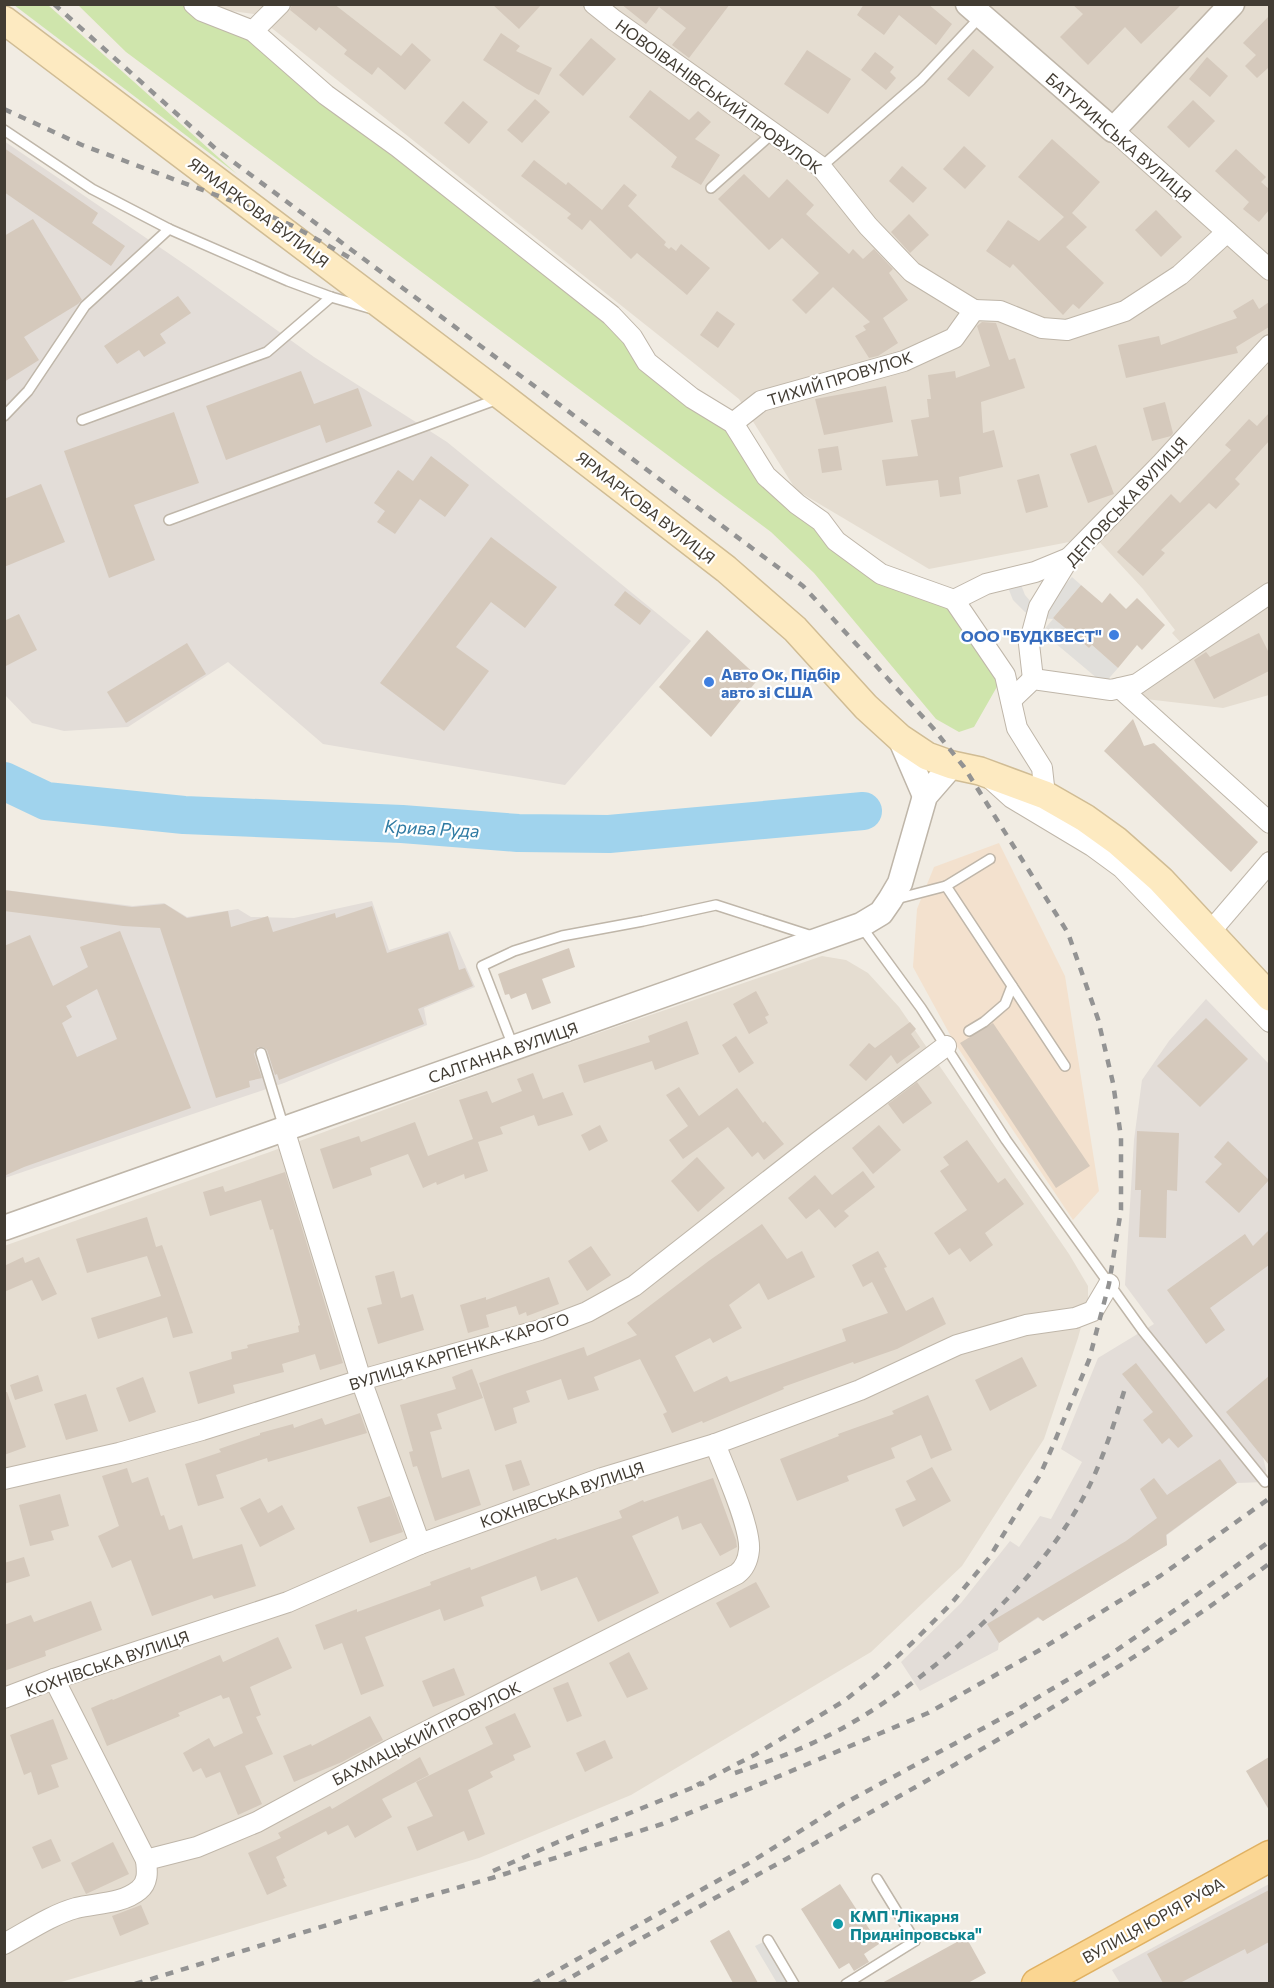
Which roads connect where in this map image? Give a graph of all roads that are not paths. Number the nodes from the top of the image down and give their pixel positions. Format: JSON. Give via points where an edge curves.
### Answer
{"nodes":[{"id":1,"x":194,"y":4,"type":"edge"},
{"id":2,"x":280,"y":4,"type":"edge"},
{"id":3,"x":594,"y":4,"type":"edge"},
{"id":4,"x":1232,"y":4,"type":"edge"},
{"id":5,"x":974,"y":10,"type":"edge"},
{"id":6,"x":4,"y":20,"type":"edge"},
{"id":7,"x":253,"y":31,"type":"junction"},
{"id":8,"x":4,"y":130,"type":"edge"},
{"id":9,"x":1113,"y":130,"type":"junction"},
{"id":10,"x":773,"y":133,"type":"junction"},
{"id":11,"x":821,"y":167,"type":"junction"},
{"id":12,"x":711,"y":188,"type":"dead end"},
{"id":13,"x":169,"y":229,"type":"junction"},
{"id":14,"x":1227,"y":232,"type":"junction"},
{"id":15,"x":1269,"y":270,"type":"edge"},
{"id":16,"x":331,"y":297,"type":"junction"},
{"id":17,"x":974,"y":310,"type":"junction"},
{"id":18,"x":394,"y":315,"type":"junction"},
{"id":19,"x":1269,"y":345,"type":"edge"},
{"id":20,"x":503,"y":397,"type":"junction"},
{"id":21,"x":4,"y":416,"type":"edge"},
{"id":22,"x":82,"y":420,"type":"dead end"},
{"id":23,"x":733,"y":423,"type":"junction"},
{"id":24,"x":169,"y":520,"type":"dead end"},
{"id":25,"x":1069,"y":558,"type":"junction"},
{"id":26,"x":1269,"y":593,"type":"edge"},
{"id":27,"x":954,"y":600,"type":"junction"},
{"id":28,"x":1034,"y":679,"type":"junction"},
{"id":29,"x":1120,"y":688,"type":"junction"},
{"id":30,"x":1011,"y":700,"type":"junction"},
{"id":31,"x":900,"y":738,"type":"junction"},
{"id":32,"x":952,"y":765,"type":"junction"},
{"id":33,"x":980,"y":771,"type":"junction"},
{"id":34,"x":1045,"y":795,"type":"junction"},
{"id":35,"x":925,"y":796,"type":"junction"},
{"id":36,"x":1269,"y":823,"type":"edge"},
{"id":37,"x":990,"y":859,"type":"dead end"},
{"id":38,"x":1269,"y":862,"type":"edge"},
{"id":39,"x":946,"y":886,"type":"junction"},
{"id":40,"x":890,"y":900,"type":"junction"},
{"id":41,"x":861,"y":925,"type":"junction"},
{"id":42,"x":1210,"y":932,"type":"junction"},
{"id":43,"x":823,"y":939,"type":"junction"},
{"id":44,"x":1012,"y":986,"type":"junction"},
{"id":45,"x":1269,"y":997,"type":"edge"},
{"id":46,"x":1269,"y":1022,"type":"edge"},
{"id":47,"x":969,"y":1031,"type":"dead end"},
{"id":48,"x":946,"y":1046,"type":"junction"},
{"id":49,"x":514,"y":1048,"type":"junction"},
{"id":50,"x":261,"y":1053,"type":"dead end"},
{"id":51,"x":1065,"y":1066,"type":"dead end"},
{"id":52,"x":284,"y":1129,"type":"junction"},
{"id":53,"x":4,"y":1228,"type":"edge"},
{"id":54,"x":1109,"y":1284,"type":"junction"},
{"id":55,"x":361,"y":1380,"type":"junction"},
{"id":56,"x":715,"y":1444,"type":"junction"},
{"id":57,"x":4,"y":1479,"type":"edge"},
{"id":58,"x":1265,"y":1482,"type":"dead end"},
{"id":59,"x":420,"y":1544,"type":"junction"},
{"id":60,"x":54,"y":1679,"type":"junction"},
{"id":61,"x":4,"y":1698,"type":"edge"},
{"id":62,"x":1269,"y":1856,"type":"edge"},
{"id":63,"x":146,"y":1860,"type":"junction"},
{"id":64,"x":877,"y":1879,"type":"dead end"},
{"id":65,"x":768,"y":1940,"type":"dead end"},
{"id":66,"x":4,"y":1944,"type":"edge"},
{"id":67,"x":794,"y":1983,"type":"edge"},
{"id":68,"x":846,"y":1983,"type":"edge"},
{"id":69,"x":1037,"y":1983,"type":"edge"}],
"edges":[{"from":1,"to":7,"type":"street","via":[[202,11]]},
{"from":2,"to":7,"type":"street"},
{"from":3,"to":10,"type":"street","name":"НОВОІВАНІВСЬКИЙ ПРОВУЛОК"},
{"from":4,"to":9,"type":"street"},
{"from":5,"to":9,"type":"street","name":"БАТУРИНСЬКА ВУЛИЦЯ"},
{"from":5,"to":11,"type":"lane","via":[[921,80]]},
{"from":6,"to":18,"type":"main road","name":"ЯРМАРКОВА ВУЛИЦЯ"},
{"from":7,"to":23,"type":"street","via":[[326,95],[611,315],[632,337],[647,362],[692,398]]},
{"from":8,"to":13,"type":"lane","via":[[92,189]]},
{"from":9,"to":14,"type":"street","name":"БАТУРИНСЬКА ВУЛИЦЯ"},
{"from":10,"to":11,"type":"street","name":"НОВОІВАНІВСЬКИЙ ПРОВУЛОК"},
{"from":10,"to":12,"type":"lane"},
{"from":11,"to":17,"type":"street","name":"НОВОІВАНІВСЬКИЙ ПРОВУЛОК","via":[[868,226],[912,272]]},
{"from":13,"to":16,"type":"lane"},
{"from":13,"to":21,"type":"lane","via":[[85,306],[28,391]]},
{"from":14,"to":15,"type":"street","name":"БАТУРИНСЬКА ВУЛИЦЯ"},
{"from":14,"to":17,"type":"street","via":[[1180,275],[1125,311],[1067,330],[1042,328],[1000,311]]},
{"from":16,"to":18,"type":"lane"},
{"from":16,"to":22,"type":"lane","via":[[267,352]]},
{"from":17,"to":23,"type":"street","name":"ТИХИЙ ПРОВУЛОК","via":[[954,338],[904,361],[761,401]]},
{"from":18,"to":20,"type":"main road","name":"ЯРМАРКОВА ВУЛИЦЯ"},
{"from":19,"to":25,"type":"street","name":"ДЕПОВСЬКА ВУЛИЦЯ"},
{"from":20,"to":24,"type":"lane"},
{"from":20,"to":31,"type":"main road","name":"ЯРМАРКОВА ВУЛИЦЯ","via":[[726,569],[795,629]]},
{"from":23,"to":27,"type":"street","via":[[766,476],[821,521],[836,541],[881,574]]},
{"from":25,"to":27,"type":"street","via":[[1035,572],[986,584]]},
{"from":25,"to":28,"type":"street","name":"ДЕПОВСЬКА ВУЛИЦЯ","via":[[1039,607],[1029,644]]},
{"from":26,"to":29,"type":"street","via":[[1137,684]]},
{"from":27,"to":30,"type":"street","via":[[1005,675]]},
{"from":28,"to":29,"type":"street"},
{"from":28,"to":30,"type":"street"},
{"from":29,"to":36,"type":"street"},
{"from":30,"to":34,"type":"street","via":[[1017,728],[1042,768]]},
{"from":31,"to":32,"type":"main road","name":"ЯРМАРКОВА ВУЛИЦЯ","via":[[927,756]]},
{"from":31,"to":35,"type":"street"},
{"from":32,"to":33,"type":"main road","name":"ЯРМАРКОВА ВУЛИЦЯ"},
{"from":32,"to":35,"type":"street","name":"САЛГАННА ВУЛИЦЯ"},
{"from":33,"to":34,"type":"main road","name":"ЯРМАРКОВА ВУЛИЦЯ"},
{"from":33,"to":46,"type":"street","via":[[1012,798],[1122,868]]},
{"from":34,"to":42,"type":"main road","name":"ЯРМАРКОВА ВУЛИЦЯ","via":[[1117,841]]},
{"from":35,"to":40,"type":"street","name":"САЛГАННА ВУЛИЦЯ","via":[[900,883]]},
{"from":37,"to":39,"type":"lane"},
{"from":38,"to":42,"type":"street"},
{"from":39,"to":40,"type":"lane"},
{"from":39,"to":44,"type":"lane"},
{"from":40,"to":41,"type":"street","name":"САЛГАННА ВУЛИЦЯ","via":[[881,913]]},
{"from":41,"to":43,"type":"street","name":"САЛГАННА ВУЛИЦЯ"},
{"from":41,"to":48,"type":"lane"},
{"from":42,"to":45,"type":"main road","name":"ЯРМАРКОВА ВУЛИЦЯ"},
{"from":43,"to":49,"type":"street","name":"САЛГАННА ВУЛИЦЯ"},
{"from":43,"to":49,"type":"lane","via":[[716,905],[562,936],[514,951],[482,966]]},
{"from":44,"to":47,"type":"lane","via":[[1005,1004]]},
{"from":44,"to":51,"type":"lane"},
{"from":48,"to":54,"type":"lane","via":[[1006,1140]]},
{"from":48,"to":55,"type":"street","name":"ВУЛИЦЯ КАРПЕНКА-КАРОГО","via":[[624,1291],[587,1312],[540,1330]]},
{"from":49,"to":52,"type":"street","name":"САЛГАННА ВУЛИЦЯ"},
{"from":50,"to":52,"type":"lane"},
{"from":52,"to":53,"type":"street","name":"САЛГАННА ВУЛИЦЯ"},
{"from":52,"to":55,"type":"street"},
{"from":54,"to":56,"type":"street","name":"КОХНІВСЬКА ВУЛИЦЯ","via":[[1093,1311],[957,1345],[860,1390]]},
{"from":54,"to":58,"type":"lane"},
{"from":55,"to":57,"type":"street","name":"ВУЛИЦЯ КАРПЕНКА-КАРОГО","via":[[202,1430]]},
{"from":55,"to":59,"type":"street"},
{"from":56,"to":59,"type":"street","name":"КОХНІВСЬКА ВУЛИЦЯ","via":[[602,1478]]},
{"from":56,"to":63,"type":"street","name":"БАХМАЦЬКИЙ ПРОВУЛОК","via":[[749,1549],[745,1568],[737,1574],[257,1822],[197,1847]]},
{"from":59,"to":60,"type":"street","name":"КОХНІВСЬКА ВУЛИЦЯ","via":[[288,1602]]},
{"from":60,"to":61,"type":"street","name":"КОХНІВСЬКА ВУЛИЦЯ"},
{"from":60,"to":63,"type":"street"},
{"from":62,"to":69,"type":"main road","name":"ВУЛИЦЯ ЮРІЯ РУФА"},
{"from":63,"to":66,"type":"street","via":[[148,1875],[141,1889],[121,1900],[76,1908]]},
{"from":64,"to":68,"type":"lane","via":[[915,1941]]},
{"from":65,"to":67,"type":"lane"}]}
